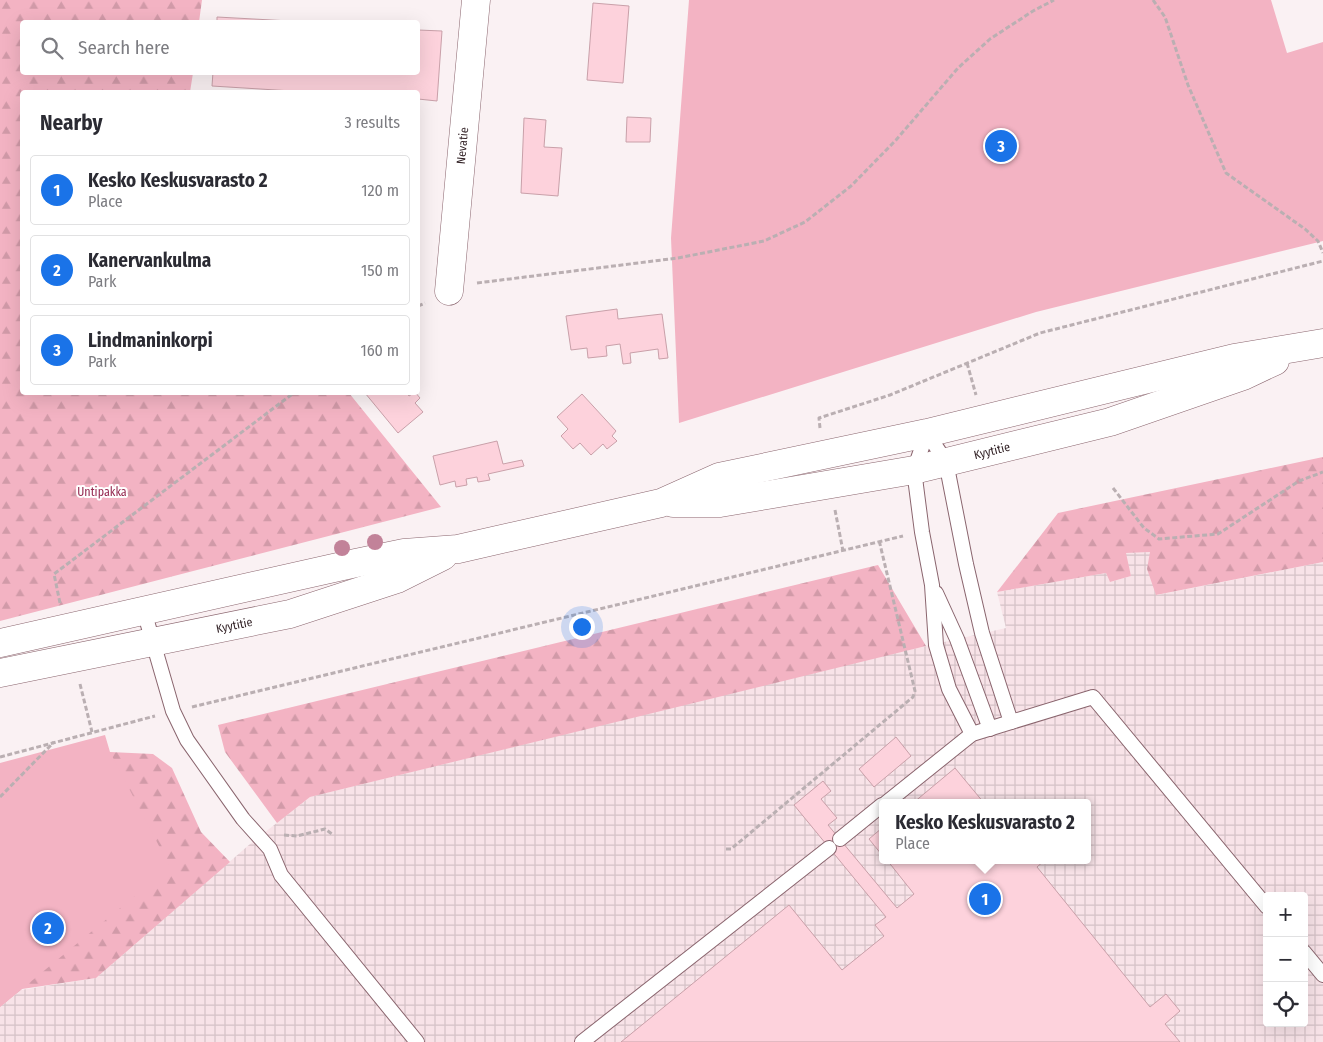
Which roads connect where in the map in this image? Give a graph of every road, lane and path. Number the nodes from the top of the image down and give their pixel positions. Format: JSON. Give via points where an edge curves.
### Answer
{"nodes":[{"id":1,"x":476,"y":0,"type":"edge"},
{"id":2,"x":1054,"y":0,"type":"edge"},
{"id":3,"x":1153,"y":0,"type":"edge"},
{"id":4,"x":1323,"y":253,"type":"edge"},
{"id":5,"x":1323,"y":261,"type":"edge"},
{"id":6,"x":450,"y":291,"type":"junction"},
{"id":7,"x":420,"y":305,"type":"edge"},
{"id":8,"x":1316,"y":345,"type":"edge"},
{"id":9,"x":291,"y":395,"type":"edge"},
{"id":10,"x":818,"y":418,"type":"dead end"},
{"id":11,"x":927,"y":433,"type":"junction"},
{"id":12,"x":946,"y":462,"type":"junction"},
{"id":13,"x":914,"y":470,"type":"junction"},
{"id":14,"x":1323,"y":472,"type":"edge"},
{"id":15,"x":1113,"y":488,"type":"dead end"},
{"id":16,"x":661,"y":503,"type":"junction"},
{"id":17,"x":922,"y":532,"type":"junction"},
{"id":18,"x":879,"y":540,"type":"junction"},
{"id":19,"x":458,"y":548,"type":"junction"},
{"id":20,"x":54,"y":574,"type":"dead end"},
{"id":21,"x":932,"y":585,"type":"junction"},
{"id":22,"x":144,"y":611,"type":"junction"},
{"id":23,"x":153,"y":642,"type":"junction"},
{"id":24,"x":0,"y":643,"type":"edge"},
{"id":25,"x":0,"y":673,"type":"edge"},
{"id":26,"x":173,"y":711,"type":"junction"},
{"id":27,"x":1011,"y":722,"type":"junction"},
{"id":28,"x":990,"y":729,"type":"junction"},
{"id":29,"x":972,"y":734,"type":"junction"},
{"id":30,"x":54,"y":742,"type":"junction"},
{"id":31,"x":0,"y":757,"type":"edge"},
{"id":32,"x":0,"y":797,"type":"edge"},
{"id":33,"x":891,"y":799,"type":"edge"},
{"id":34,"x":879,"y":807,"type":"edge"},
{"id":35,"x":726,"y":849,"type":"dead end"},
{"id":36,"x":1263,"y":902,"type":"edge"},
{"id":37,"x":1308,"y":957,"type":"edge"},
{"id":38,"x":1323,"y":975,"type":"edge"},
{"id":39,"x":417,"y":1042,"type":"edge"},
{"id":40,"x":582,"y":1042,"type":"edge"}],
"edges":[{"from":1,"to":6,"type":"main road","name":"Nevatie"},
{"from":2,"to":6,"type":"path","via":[[990,39],[958,68],[852,186],[805,222],[764,241],[678,258],[484,282]]},
{"from":3,"to":4,"type":"path","via":[[1164,17],[1188,85],[1226,173],[1305,229],[1318,241]]},
{"from":5,"to":10,"type":"path","via":[[1040,333],[890,395]]},
{"from":6,"to":7,"type":"path"},
{"from":8,"to":11,"type":"main road","name":"Kyytitie","via":[[1234,358]]},
{"from":8,"to":12,"type":"main road","name":"Kyytitie","via":[[1243,376],[1110,422]]},
{"from":9,"to":20,"type":"path"},
{"from":11,"to":12,"type":"lane"},
{"from":11,"to":13,"type":"lane"},
{"from":11,"to":16,"type":"main road","name":"Kyytitie","via":[[719,477]]},
{"from":12,"to":13,"type":"main road","name":"Kyytitie"},
{"from":12,"to":27,"type":"lane","via":[[982,634]]},
{"from":13,"to":16,"type":"main road","name":"Kyytitie","via":[[720,502]]},
{"from":13,"to":17,"type":"lane"},
{"from":14,"to":15,"type":"path","via":[[1299,481],[1218,534],[1159,540],[1144,528]]},
{"from":16,"to":19,"type":"main road","name":"Kyytitie"},
{"from":17,"to":18,"type":"path"},
{"from":17,"to":21,"type":"lane"},
{"from":18,"to":26,"type":"path"},
{"from":18,"to":35,"type":"path","via":[[915,691],[913,697],[731,849]]},
{"from":19,"to":22,"type":"main road","name":"Kyytitie","via":[[356,562]]},
{"from":19,"to":23,"type":"main road","name":"Kyytitie","via":[[397,579],[290,614]]},
{"from":21,"to":28,"type":"lane","via":[[957,639]]},
{"from":21,"to":29,"type":"lane","via":[[936,645],[950,689]]},
{"from":22,"to":23,"type":"lane"},
{"from":22,"to":24,"type":"main road","name":"Kyytitie"},
{"from":23,"to":25,"type":"main road","name":"Kyytitie"},
{"from":23,"to":26,"type":"lane"},
{"from":26,"to":30,"type":"path"},
{"from":26,"to":39,"type":"lane","via":[[187,740],[243,819],[270,850],[281,875]]},
{"from":27,"to":28,"type":"lane"},
{"from":27,"to":36,"type":"lane","via":[[1092,697]]},
{"from":28,"to":29,"type":"lane"},
{"from":29,"to":33,"type":"lane"},
{"from":30,"to":31,"type":"path"},
{"from":30,"to":32,"type":"path"},
{"from":34,"to":40,"type":"lane"},
{"from":37,"to":38,"type":"lane"}]}
